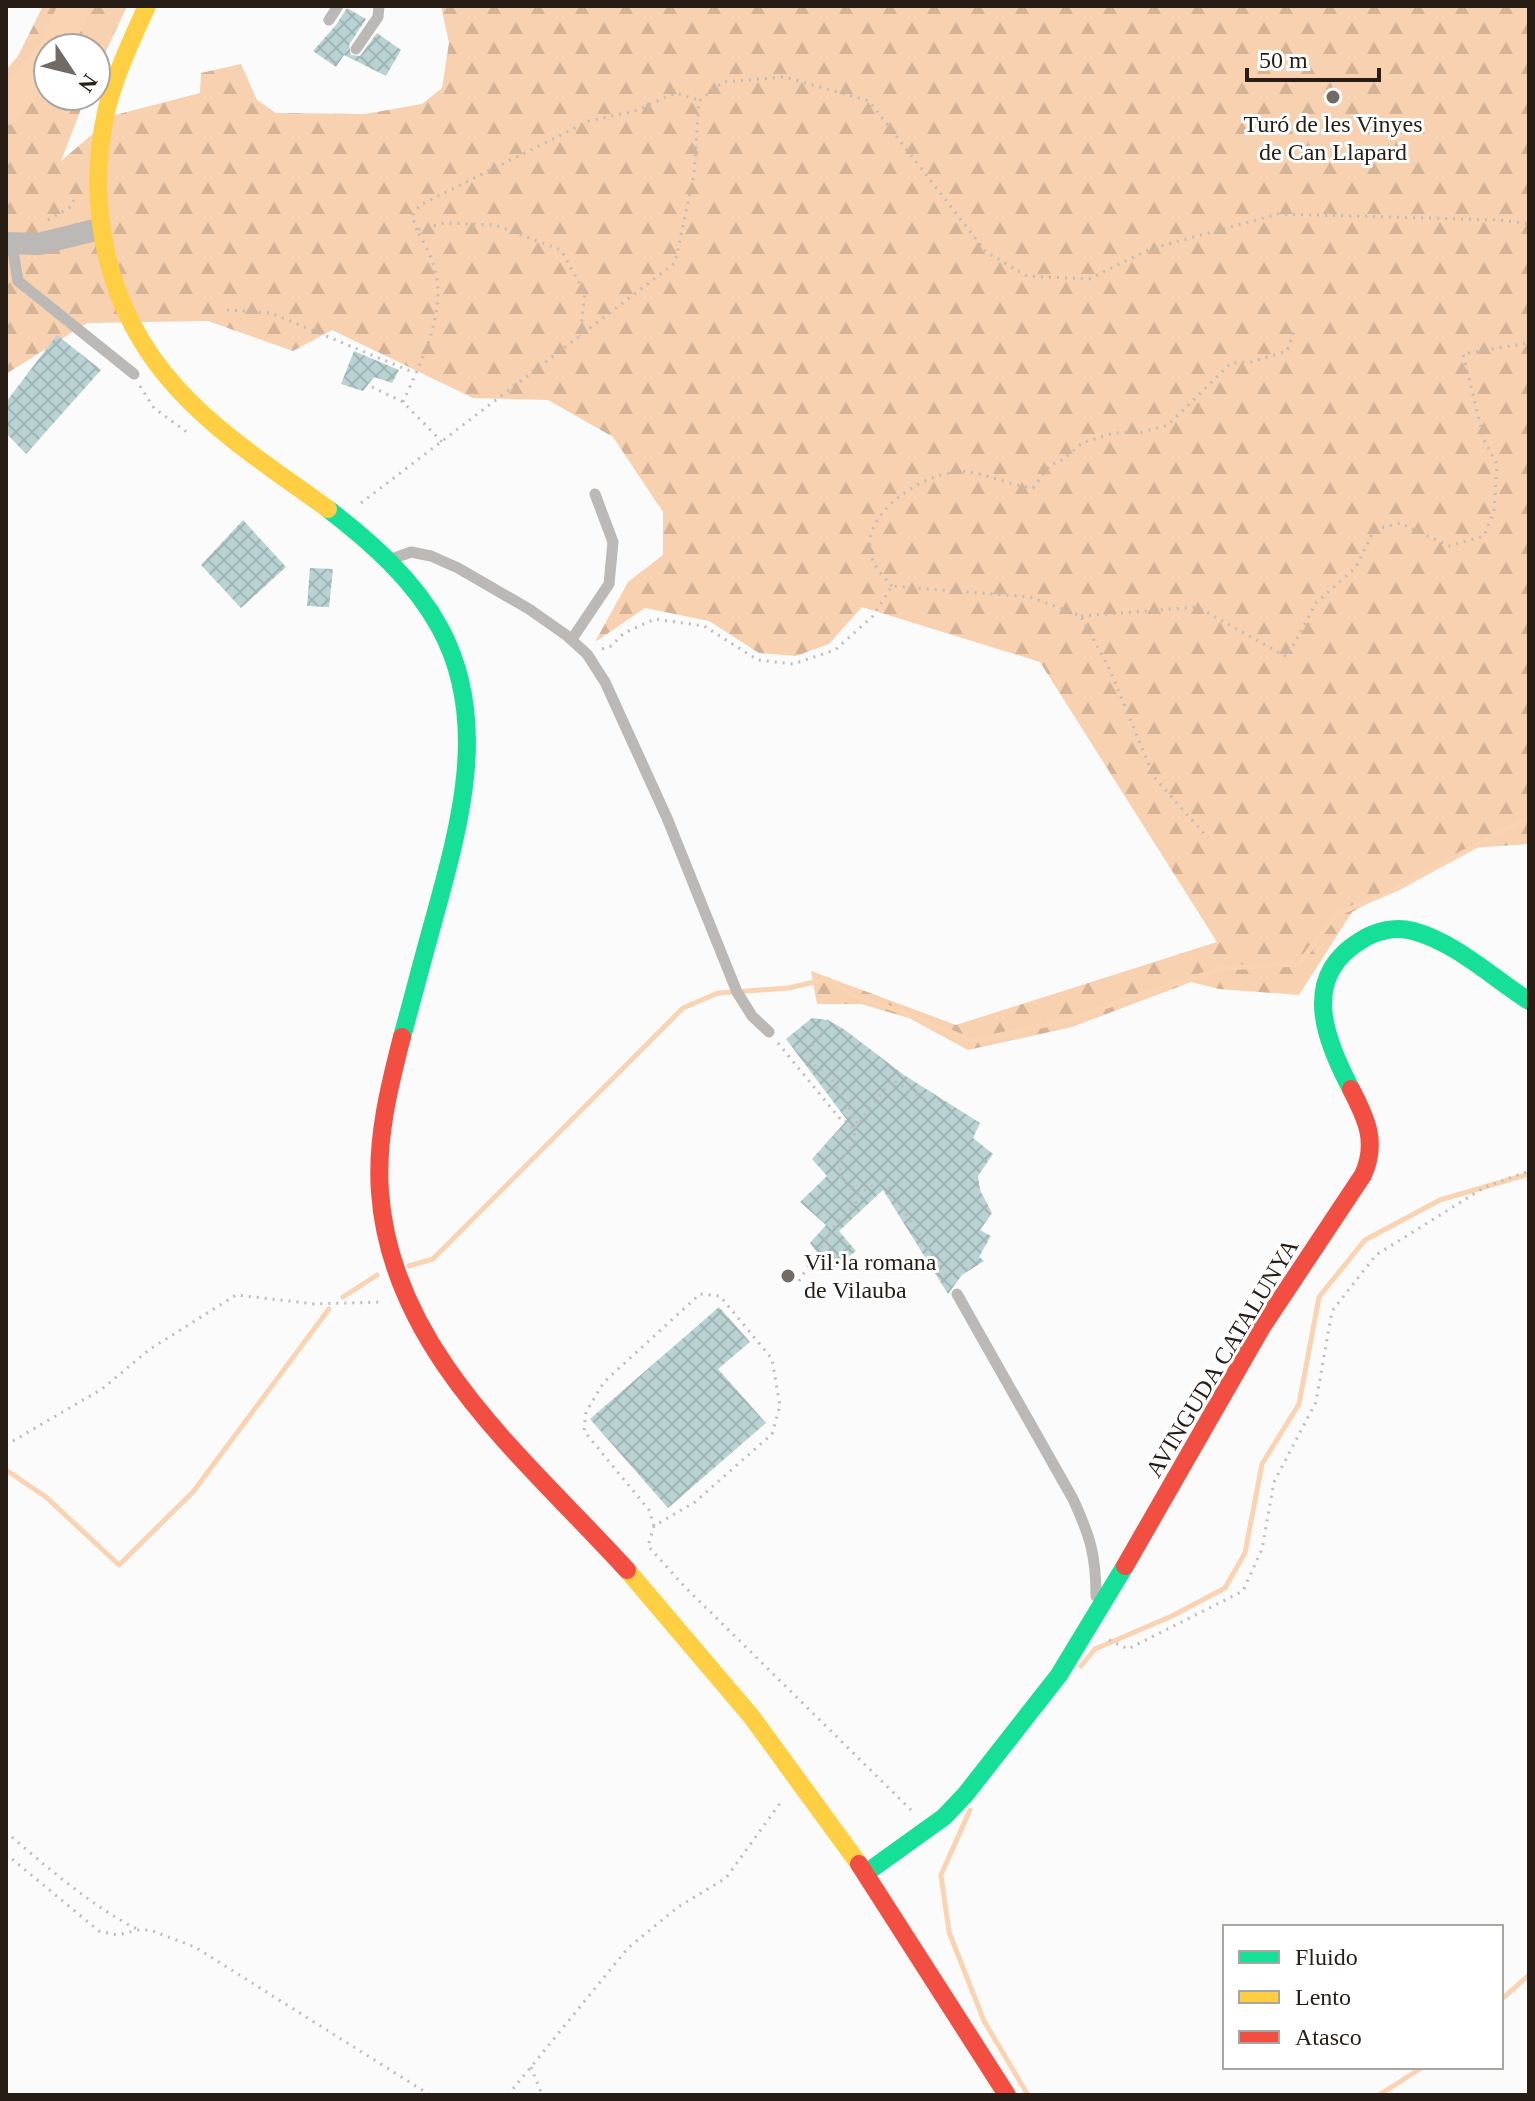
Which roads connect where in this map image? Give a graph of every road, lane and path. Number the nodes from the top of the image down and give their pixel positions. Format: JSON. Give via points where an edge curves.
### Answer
{"nodes":[{"id":1,"x":147,"y":6,"type":"edge"},
{"id":2,"x":338,"y":6,"type":"edge"},
{"id":3,"x":379,"y":6,"type":"edge"},
{"id":4,"x":329,"y":20,"type":"dead end"},
{"id":5,"x":356,"y":49,"type":"dead end"},
{"id":6,"x":699,"y":101,"type":"junction"},
{"id":7,"x":75,"y":191,"type":"dead end"},
{"id":8,"x":44,"y":223,"type":"dead end"},
{"id":9,"x":1529,"y":224,"type":"edge"},
{"id":10,"x":99,"y":229,"type":"junction"},
{"id":11,"x":417,"y":230,"type":"junction"},
{"id":12,"x":9,"y":244,"type":"edge"},
{"id":13,"x":227,"y":310,"type":"dead end"},
{"id":14,"x":1295,"y":329,"type":"dead end"},
{"id":15,"x":580,"y":336,"type":"junction"},
{"id":16,"x":1529,"y":343,"type":"edge"},
{"id":17,"x":416,"y":373,"type":"junction"},
{"id":18,"x":134,"y":374,"type":"dead end"},
{"id":19,"x":372,"y":387,"type":"dead end"},
{"id":20,"x":403,"y":402,"type":"junction"},
{"id":21,"x":442,"y":442,"type":"junction"},
{"id":22,"x":595,"y":494,"type":"dead end"},
{"id":23,"x":346,"y":523,"type":"junction"},
{"id":24,"x":389,"y":560,"type":"junction"},
{"id":25,"x":892,"y":586,"type":"junction"},
{"id":26,"x":1081,"y":616,"type":"junction"},
{"id":27,"x":572,"y":639,"type":"junction"},
{"id":28,"x":587,"y":654,"type":"junction"},
{"id":29,"x":1208,"y":838,"type":"dead end"},
{"id":30,"x":1529,"y":1001,"type":"edge"},
{"id":31,"x":823,"y":1031,"type":"dead end"},
{"id":32,"x":769,"y":1032,"type":"joint"},
{"id":33,"x":924,"y":1099,"type":"dead end"},
{"id":34,"x":858,"y":1124,"type":"junction"},
{"id":35,"x":853,"y":1130,"type":"junction"},
{"id":36,"x":1529,"y":1171,"type":"edge"},
{"id":37,"x":860,"y":1193,"type":"junction"},
{"id":38,"x":799,"y":1281,"type":"dead end"},
{"id":39,"x":957,"y":1294,"type":"joint"},
{"id":40,"x":406,"y":1301,"type":"junction"},
{"id":41,"x":6,"y":1445,"type":"edge"},
{"id":42,"x":654,"y":1526,"type":"junction"},
{"id":43,"x":1092,"y":1621,"type":"junction"},
{"id":44,"x":800,"y":1781,"type":"junction"},
{"id":45,"x":924,"y":1830,"type":"junction"},
{"id":46,"x":6,"y":1832,"type":"edge"},
{"id":47,"x":6,"y":1854,"type":"edge"},
{"id":48,"x":866,"y":1873,"type":"junction"},
{"id":49,"x":139,"y":1930,"type":"junction"},
{"id":50,"x":531,"y":2067,"type":"junction"},
{"id":51,"x":430,"y":2095,"type":"edge"},
{"id":52,"x":508,"y":2095,"type":"edge"},
{"id":53,"x":542,"y":2095,"type":"edge"},
{"id":54,"x":1007,"y":2095,"type":"edge"}],
"edges":[{"from":1,"to":10,"type":"street","via":[[107,108],[96,186]]},
{"from":2,"to":4,"type":"lane"},
{"from":3,"to":5,"type":"lane","via":[[378,17]]},
{"from":6,"to":9,"type":"path","via":[[723,82],[785,77],[869,101],[986,252],[1027,276],[1089,279],[1150,249],[1278,214]]},
{"from":6,"to":11,"type":"path","via":[[676,93],[635,111],[589,121],[420,205],[412,216]]},
{"from":6,"to":15,"type":"path","via":[[694,174],[675,263]]},
{"from":7,"to":8,"type":"path","via":[[72,206]]},
{"from":10,"to":12,"type":"street","via":[[39,244]]},
{"from":10,"to":23,"type":"street","via":[[124,309],[174,384],[243,447]]},
{"from":11,"to":15,"type":"path","via":[[445,223],[495,225],[561,250],[585,293]]},
{"from":11,"to":17,"type":"path","via":[[436,270],[437,305]]},
{"from":12,"to":18,"type":"lane","via":[[18,281]]},
{"from":13,"to":17,"type":"path","via":[[271,313]]},
{"from":14,"to":25,"type":"path","via":[[1287,351],[1231,363],[1168,425],[1082,443],[1049,466],[1033,488],[967,472],[934,475],[907,490],[880,517],[870,539],[871,556]]},
{"from":15,"to":21,"type":"path"},
{"from":16,"to":26,"type":"path","via":[[1463,354],[1484,440],[1497,464],[1494,511],[1484,536],[1449,546],[1400,523],[1374,530],[1356,567],[1316,603],[1287,657],[1197,607]]},
{"from":17,"to":20,"type":"path"},
{"from":19,"to":20,"type":"path"},
{"from":20,"to":21,"type":"path"},
{"from":21,"to":23,"type":"path","via":[[360,504]]},
{"from":22,"to":27,"type":"lane","via":[[613,542],[609,584]]},
{"from":23,"to":24,"type":"street"},
{"from":24,"to":27,"type":"lane","via":[[411,552],[431,556],[495,587]]},
{"from":24,"to":40,"type":"street","via":[[440,626],[465,701],[467,739],[455,840],[395,1062],[381,1139],[381,1212]]},
{"from":25,"to":26,"type":"path","via":[[1030,597]]},
{"from":25,"to":28,"type":"path","via":[[873,616],[835,650],[793,664],[758,660],[704,626],[655,619]]},
{"from":26,"to":29,"type":"path","via":[[1109,668],[1154,777]]},
{"from":27,"to":28,"type":"lane"},
{"from":28,"to":32,"type":"lane","via":[[667,818],[737,992]]},
{"from":30,"to":43,"type":"street","name":"AVINGUDA CATALUNYA","via":[[1415,931],[1378,932],[1354,944],[1332,966],[1321,992],[1323,1008],[1336,1060],[1369,1127],[1372,1141],[1365,1171],[1262,1327]]},
{"from":31,"to":34,"type":"path","via":[[808,1051],[816,1067],[830,1076]]},
{"from":32,"to":35,"type":"path"},
{"from":33,"to":34,"type":"path","via":[[892,1080]]},
{"from":34,"to":35,"type":"path"},
{"from":35,"to":37,"type":"path","via":[[856,1140],[841,1160],[840,1178]]},
{"from":36,"to":43,"type":"path","via":[[1485,1187],[1376,1255],[1332,1311],[1316,1402],[1274,1482],[1262,1549],[1243,1591],[1128,1649]]},
{"from":37,"to":38,"type":"path"},
{"from":37,"to":39,"type":"path","via":[[884,1179]]},
{"from":39,"to":43,"type":"lane","via":[[1088,1533],[1096,1562]]},
{"from":40,"to":41,"type":"path","via":[[315,1304],[236,1295],[150,1349],[102,1389]]},
{"from":40,"to":44,"type":"street","via":[[431,1348],[472,1402],[644,1588]]},
{"from":42,"to":42,"type":"path","via":[[695,1502],[772,1434],[780,1406],[772,1359],[720,1296],[700,1294],[604,1382],[586,1412],[584,1431],[649,1510]]},
{"from":42,"to":45,"type":"path","via":[[648,1546],[896,1793]]},
{"from":43,"to":45,"type":"street","name":"AVINGUDA CATALUNYA","via":[[1059,1675],[965,1795]]},
{"from":44,"to":48,"type":"street"},
{"from":44,"to":50,"type":"path","via":[[726,1878],[678,1907],[628,1948]]},
{"from":45,"to":48,"type":"street","name":"AVINGUDA CATALUNYA"},
{"from":46,"to":49,"type":"path","via":[[85,1896]]},
{"from":47,"to":49,"type":"path","via":[[99,1931],[117,1935]]},
{"from":48,"to":54,"type":"street"},
{"from":49,"to":51,"type":"path","via":[[178,1939],[216,1958]]},
{"from":50,"to":52,"type":"path"},
{"from":50,"to":53,"type":"path"}]}
